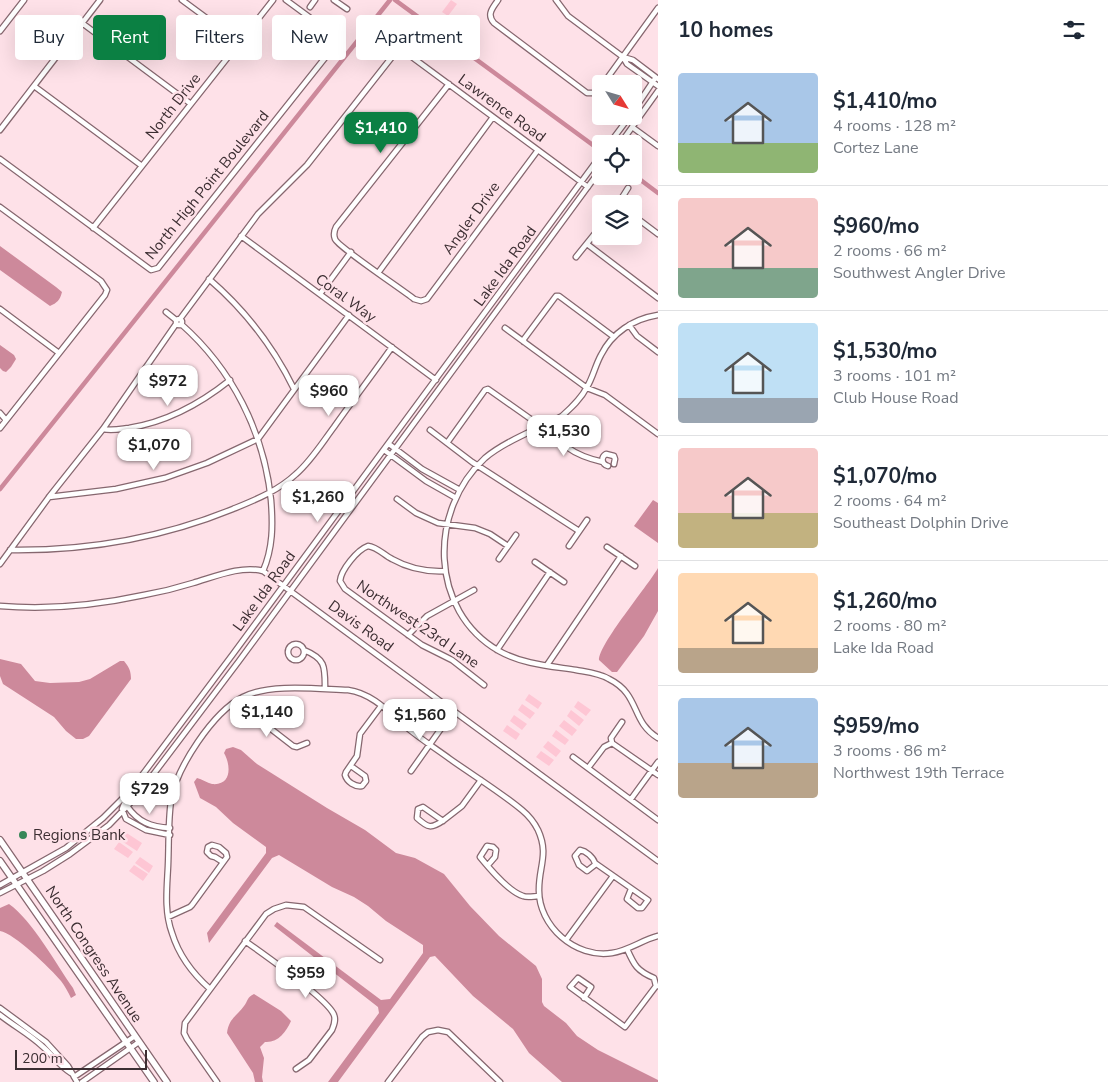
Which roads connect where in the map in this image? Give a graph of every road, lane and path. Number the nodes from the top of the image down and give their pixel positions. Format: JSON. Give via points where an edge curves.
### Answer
{"nodes":[{"id":1,"x":24,"y":0,"type":"edge"},
{"id":2,"x":100,"y":0,"type":"edge"},
{"id":3,"x":182,"y":0,"type":"edge"},
{"id":4,"x":273,"y":0,"type":"edge"},
{"id":5,"x":286,"y":0,"type":"edge"},
{"id":6,"x":315,"y":0,"type":"edge"},
{"id":7,"x":334,"y":0,"type":"edge"},
{"id":8,"x":498,"y":0,"type":"edge"},
{"id":9,"x":556,"y":0,"type":"edge"},
{"id":10,"x":310,"y":7,"type":"dead end"},
{"id":11,"x":658,"y":8,"type":"edge"},
{"id":12,"x":347,"y":9,"type":"dead end"},
{"id":13,"x":202,"y":15,"type":"edge"},
{"id":14,"x":261,"y":15,"type":"edge"},
{"id":15,"x":83,"y":23,"type":"edge"},
{"id":16,"x":83,"y":25,"type":"edge"},
{"id":17,"x":0,"y":31,"type":"edge"},
{"id":18,"x":623,"y":57,"type":"junction"},
{"id":19,"x":54,"y":60,"type":"edge"},
{"id":20,"x":225,"y":60,"type":"edge"},
{"id":21,"x":390,"y":60,"type":"edge"},
{"id":22,"x":416,"y":60,"type":"edge"},
{"id":23,"x":610,"y":75,"type":"edge"},
{"id":24,"x":657,"y":77,"type":"edge"},
{"id":25,"x":653,"y":83,"type":"junction"},
{"id":26,"x":449,"y":84,"type":"junction"},
{"id":27,"x":34,"y":86,"type":"junction"},
{"id":28,"x":658,"y":86,"type":"edge"},
{"id":29,"x":658,"y":91,"type":"edge"},
{"id":30,"x":592,"y":93,"type":"edge"},
{"id":31,"x":642,"y":99,"type":"edge"},
{"id":32,"x":191,"y":104,"type":"junction"},
{"id":33,"x":493,"y":117,"type":"junction"},
{"id":34,"x":632,"y":127,"type":"junction"},
{"id":35,"x":0,"y":130,"type":"edge"},
{"id":36,"x":626,"y":135,"type":"edge"},
{"id":37,"x":658,"y":146,"type":"edge"},
{"id":38,"x":538,"y":150,"type":"junction"},
{"id":39,"x":0,"y":159,"type":"edge"},
{"id":40,"x":142,"y":166,"type":"junction"},
{"id":41,"x":592,"y":167,"type":"edge"},
{"id":42,"x":592,"y":181,"type":"edge"},
{"id":43,"x":581,"y":182,"type":"junction"},
{"id":44,"x":588,"y":187,"type":"junction"},
{"id":45,"x":628,"y":188,"type":"dead end"},
{"id":46,"x":624,"y":195,"type":"edge"},
{"id":47,"x":0,"y":207,"type":"edge"},
{"id":48,"x":642,"y":222,"type":"edge"},
{"id":49,"x":93,"y":228,"type":"junction"},
{"id":50,"x":658,"y":234,"type":"edge"},
{"id":51,"x":241,"y":236,"type":"junction"},
{"id":52,"x":592,"y":238,"type":"edge"},
{"id":53,"x":587,"y":244,"type":"junction"},
{"id":54,"x":350,"y":252,"type":"junction"},
{"id":55,"x":576,"y":257,"type":"dead end"},
{"id":56,"x":378,"y":273,"type":"junction"},
{"id":57,"x":210,"y":279,"type":"junction"},
{"id":58,"x":320,"y":294,"type":"junction"},
{"id":59,"x":658,"y":298,"type":"edge"},
{"id":60,"x":0,"y":309,"type":"edge"},
{"id":61,"x":166,"y":312,"type":"dead end"},
{"id":62,"x":349,"y":315,"type":"junction"},
{"id":63,"x":658,"y":315,"type":"edge"},
{"id":64,"x":178,"y":322,"type":"junction"},
{"id":65,"x":629,"y":325,"type":"junction"},
{"id":66,"x":505,"y":328,"type":"dead end"},
{"id":67,"x":614,"y":337,"type":"junction"},
{"id":68,"x":524,"y":342,"type":"junction"},
{"id":69,"x":392,"y":347,"type":"junction"},
{"id":70,"x":658,"y":352,"type":"edge"},
{"id":71,"x":59,"y":353,"type":"junction"},
{"id":72,"x":230,"y":380,"type":"junction"},
{"id":73,"x":436,"y":380,"type":"junction"},
{"id":74,"x":586,"y":388,"type":"junction"},
{"id":75,"x":294,"y":389,"type":"junction"},
{"id":76,"x":0,"y":413,"type":"edge"},
{"id":77,"x":6,"y":420,"type":"junction"},
{"id":78,"x":549,"y":423,"type":"junction"},
{"id":79,"x":542,"y":427,"type":"junction"},
{"id":80,"x":0,"y":428,"type":"edge"},
{"id":81,"x":103,"y":429,"type":"junction"},
{"id":82,"x":430,"y":430,"type":"dead end"},
{"id":83,"x":658,"y":434,"type":"edge"},
{"id":84,"x":258,"y":439,"type":"junction"},
{"id":85,"x":447,"y":443,"type":"junction"},
{"id":86,"x":389,"y":444,"type":"junction"},
{"id":87,"x":395,"y":449,"type":"junction"},
{"id":88,"x":384,"y":450,"type":"junction"},
{"id":89,"x":390,"y":455,"type":"junction"},
{"id":90,"x":603,"y":462,"type":"junction"},
{"id":91,"x":614,"y":464,"type":"dead end"},
{"id":92,"x":479,"y":465,"type":"junction"},
{"id":93,"x":608,"y":466,"type":"dead end"},
{"id":94,"x":460,"y":490,"type":"junction"},
{"id":95,"x":270,"y":492,"type":"junction"},
{"id":96,"x":49,"y":497,"type":"junction"},
{"id":97,"x":456,"y":498,"type":"junction"},
{"id":98,"x":397,"y":499,"type":"dead end"},
{"id":99,"x":587,"y":520,"type":"dead end"},
{"id":100,"x":447,"y":525,"type":"junction"},
{"id":101,"x":579,"y":531,"type":"junction"},
{"id":102,"x":516,"y":535,"type":"dead end"},
{"id":103,"x":508,"y":546,"type":"junction"},
{"id":104,"x":569,"y":546,"type":"dead end"},
{"id":105,"x":607,"y":547,"type":"dead end"},
{"id":106,"x":10,"y":550,"type":"junction"},
{"id":107,"x":621,"y":556,"type":"junction"},
{"id":108,"x":500,"y":559,"type":"dead end"},
{"id":109,"x":535,"y":562,"type":"dead end"},
{"id":110,"x":0,"y":564,"type":"edge"},
{"id":111,"x":635,"y":566,"type":"dead end"},
{"id":112,"x":263,"y":571,"type":"junction"},
{"id":113,"x":445,"y":571,"type":"junction"},
{"id":114,"x":550,"y":572,"type":"junction"},
{"id":115,"x":564,"y":582,"type":"dead end"},
{"id":116,"x":284,"y":585,"type":"junction"},
{"id":117,"x":291,"y":590,"type":"junction"},
{"id":118,"x":474,"y":590,"type":"dead end"},
{"id":119,"x":453,"y":602,"type":"junction"},
{"id":120,"x":0,"y":606,"type":"edge"},
{"id":121,"x":408,"y":634,"type":"junction"},
{"id":122,"x":304,"y":650,"type":"dead end"},
{"id":123,"x":497,"y":650,"type":"junction"},
{"id":124,"x":547,"y":665,"type":"junction"},
{"id":125,"x":484,"y":685,"type":"dead end"},
{"id":126,"x":209,"y":687,"type":"junction"},
{"id":127,"x":325,"y":689,"type":"junction"},
{"id":128,"x":243,"y":697,"type":"junction"},
{"id":129,"x":208,"y":703,"type":"junction"},
{"id":130,"x":381,"y":706,"type":"junction"},
{"id":131,"x":622,"y":722,"type":"dead end"},
{"id":132,"x":446,"y":723,"type":"dead end"},
{"id":133,"x":658,"y":738,"type":"edge"},
{"id":134,"x":307,"y":743,"type":"dead end"},
{"id":135,"x":612,"y":743,"type":"junction"},
{"id":136,"x":430,"y":744,"type":"junction"},
{"id":137,"x":574,"y":757,"type":"dead end"},
{"id":138,"x":658,"y":762,"type":"edge"},
{"id":139,"x":351,"y":766,"type":"junction"},
{"id":140,"x":588,"y":768,"type":"junction"},
{"id":141,"x":411,"y":771,"type":"dead end"},
{"id":142,"x":652,"y":771,"type":"junction"},
{"id":143,"x":658,"y":775,"type":"edge"},
{"id":144,"x":481,"y":780,"type":"junction"},
{"id":145,"x":130,"y":790,"type":"junction"},
{"id":146,"x":631,"y":800,"type":"junction"},
{"id":147,"x":127,"y":806,"type":"junction"},
{"id":148,"x":123,"y":811,"type":"junction"},
{"id":149,"x":658,"y":820,"type":"edge"},
{"id":150,"x":442,"y":821,"type":"junction"},
{"id":151,"x":170,"y":828,"type":"junction"},
{"id":152,"x":170,"y":835,"type":"junction"},
{"id":153,"x":0,"y":840,"type":"edge"},
{"id":154,"x":0,"y":861,"type":"edge"},
{"id":155,"x":658,"y":861,"type":"edge"},
{"id":156,"x":224,"y":862,"type":"junction"},
{"id":157,"x":596,"y":864,"type":"junction"},
{"id":158,"x":488,"y":865,"type":"dead end"},
{"id":159,"x":23,"y":873,"type":"junction"},
{"id":160,"x":613,"y":876,"type":"junction"},
{"id":161,"x":12,"y":878,"type":"junction"},
{"id":162,"x":27,"y":879,"type":"junction"},
{"id":163,"x":0,"y":884,"type":"edge"},
{"id":164,"x":16,"y":885,"type":"junction"},
{"id":165,"x":632,"y":889,"type":"junction"},
{"id":166,"x":0,"y":893,"type":"edge"},
{"id":167,"x":539,"y":896,"type":"junction"},
{"id":168,"x":168,"y":917,"type":"junction"},
{"id":169,"x":658,"y":936,"type":"edge"},
{"id":170,"x":566,"y":940,"type":"junction"},
{"id":171,"x":246,"y":941,"type":"junction"},
{"id":172,"x":627,"y":949,"type":"junction"},
{"id":173,"x":380,"y":960,"type":"dead end"},
{"id":174,"x":658,"y":973,"type":"edge"},
{"id":175,"x":654,"y":978,"type":"junction"},
{"id":176,"x":657,"y":986,"type":"edge"},
{"id":177,"x":210,"y":989,"type":"junction"},
{"id":178,"x":584,"y":998,"type":"junction"},
{"id":179,"x":0,"y":1008,"type":"edge"},
{"id":180,"x":0,"y":1015,"type":"edge"},
{"id":181,"x":135,"y":1036,"type":"junction"},
{"id":182,"x":126,"y":1042,"type":"junction"},
{"id":183,"x":139,"y":1042,"type":"junction"},
{"id":184,"x":131,"y":1048,"type":"junction"},
{"id":185,"x":296,"y":1069,"type":"dead end"},
{"id":186,"x":74,"y":1078,"type":"edge"},
{"id":187,"x":82,"y":1082,"type":"edge"},
{"id":188,"x":154,"y":1082,"type":"edge"},
{"id":189,"x":167,"y":1082,"type":"edge"},
{"id":190,"x":217,"y":1082,"type":"edge"},
{"id":191,"x":388,"y":1082,"type":"edge"},
{"id":192,"x":500,"y":1082,"type":"edge"}],
"edges":[{"from":1,"to":17,"type":"street"},
{"from":2,"to":15,"type":"street"},
{"from":3,"to":13,"type":"street"},
{"from":4,"to":14,"type":"street","name":"North Drive"},
{"from":5,"to":49,"type":"street","name":"North High Point Boulevard","via":[[335,36],[336,44],[158,268],[151,270]]},
{"from":6,"to":10,"type":"street"},
{"from":7,"to":12,"type":"street"},
{"from":8,"to":30,"type":"street","via":[[490,11],[494,23],[587,93]]},
{"from":9,"to":18,"type":"street","via":[[568,16]]},
{"from":11,"to":18,"type":"street"},
{"from":16,"to":32,"type":"street"},
{"from":18,"to":23,"type":"street"},
{"from":18,"to":24,"type":"street"},
{"from":18,"to":25,"type":"street","via":[[627,64]]},
{"from":19,"to":27,"type":"street"},
{"from":20,"to":32,"type":"street","name":"North Drive"},
{"from":21,"to":51,"type":"street","via":[[307,165],[260,211]]},
{"from":22,"to":26,"type":"street","name":"Lawrence Road"},
{"from":24,"to":25,"type":"street"},
{"from":25,"to":28,"type":"street"},
{"from":25,"to":31,"type":"street"},
{"from":26,"to":33,"type":"street","name":"Lawrence Road"},
{"from":26,"to":54,"type":"street","via":[[336,227],[334,234],[338,242]]},
{"from":27,"to":35,"type":"street"},
{"from":27,"to":40,"type":"street"},
{"from":29,"to":34,"type":"street"},
{"from":32,"to":40,"type":"street","name":"North Drive"},
{"from":33,"to":38,"type":"street","name":"Lawrence Road"},
{"from":33,"to":56,"type":"street"},
{"from":34,"to":36,"type":"street"},
{"from":34,"to":37,"type":"street"},
{"from":38,"to":43,"type":"street","name":"Lawrence Road"},
{"from":38,"to":56,"type":"street","name":"Angler Drive","via":[[430,296],[424,300],[414,299]]},
{"from":39,"to":49,"type":"street","name":"North High Point Boulevard"},
{"from":40,"to":49,"type":"street","name":"North Drive"},
{"from":41,"to":43,"type":"street","name":"Lake Ida Road"},
{"from":42,"to":44,"type":"street","name":"Lake Ida Road"},
{"from":43,"to":44,"type":"street","name":"Lawrence Road"},
{"from":43,"to":73,"type":"street","name":"Lake Ida Road"},
{"from":44,"to":87,"type":"street","name":"Lake Ida Road"},
{"from":45,"to":46,"type":"street"},
{"from":47,"to":71,"type":"street","via":[[102,281],[107,290]]},
{"from":48,"to":50,"type":"street"},
{"from":51,"to":57,"type":"street"},
{"from":51,"to":58,"type":"street","name":"Coral Way"},
{"from":52,"to":53,"type":"street"},
{"from":53,"to":55,"type":"street"},
{"from":53,"to":59,"type":"street"},
{"from":54,"to":56,"type":"street"},
{"from":54,"to":58,"type":"street"},
{"from":57,"to":64,"type":"street"},
{"from":57,"to":75,"type":"street","via":[[256,327]]},
{"from":58,"to":62,"type":"street","name":"Coral Way"},
{"from":60,"to":71,"type":"street"},
{"from":61,"to":64,"type":"street"},
{"from":62,"to":69,"type":"street","name":"Coral Way"},
{"from":62,"to":75,"type":"street"},
{"from":63,"to":65,"type":"street"},
{"from":64,"to":72,"type":"street","via":[[202,344]]},
{"from":64,"to":81,"type":"street"},
{"from":65,"to":67,"type":"street"},
{"from":65,"to":70,"type":"street","via":[[637,336]]},
{"from":66,"to":68,"type":"street"},
{"from":67,"to":68,"type":"street","via":[[556,296]]},
{"from":67,"to":74,"type":"street","via":[[601,355]]},
{"from":68,"to":74,"type":"street"},
{"from":69,"to":73,"type":"street","name":"Coral Way"},
{"from":69,"to":95,"type":"street","via":[[303,468]]},
{"from":71,"to":77,"type":"street"},
{"from":72,"to":81,"type":"street","via":[[202,401],[162,419],[134,427]]},
{"from":72,"to":84,"type":"street"},
{"from":73,"to":86,"type":"street","name":"Lake Ida Road"},
{"from":74,"to":78,"type":"street","via":[[562,416]]},
{"from":74,"to":83,"type":"street","via":[[605,395]]},
{"from":75,"to":84,"type":"street"},
{"from":76,"to":77,"type":"street"},
{"from":77,"to":80,"type":"street"},
{"from":78,"to":79,"type":"street"},
{"from":78,"to":90,"type":"street","via":[[554,436],[577,454]]},
{"from":79,"to":85,"type":"street","via":[[488,389]]},
{"from":79,"to":92,"type":"street","via":[[495,451]]},
{"from":81,"to":96,"type":"street"},
{"from":82,"to":85,"type":"street"},
{"from":84,"to":95,"type":"street"},
{"from":84,"to":96,"type":"street","via":[[165,478],[116,490]]},
{"from":85,"to":92,"type":"street"},
{"from":86,"to":87,"type":"street"},
{"from":86,"to":88,"type":"street","name":"Lake Ida Road"},
{"from":87,"to":89,"type":"street","name":"Lake Ida Road"},
{"from":87,"to":94,"type":"street","via":[[422,469]]},
{"from":88,"to":89,"type":"street"},
{"from":88,"to":116,"type":"street","name":"Lake Ida Road"},
{"from":89,"to":97,"type":"street"},
{"from":89,"to":117,"type":"street","name":"Lake Ida Road"},
{"from":90,"to":91,"type":"street","via":[[603,456],[610,454],[614,457]]},
{"from":90,"to":93,"type":"street"},
{"from":92,"to":94,"type":"street"},
{"from":92,"to":101,"type":"street"},
{"from":94,"to":97,"type":"street"},
{"from":95,"to":106,"type":"street","via":[[217,515],[145,537],[75,548]]},
{"from":95,"to":112,"type":"street","via":[[271,540]]},
{"from":96,"to":106,"type":"street"},
{"from":97,"to":100,"type":"street"},
{"from":98,"to":100,"type":"street","via":[[427,518]]},
{"from":99,"to":101,"type":"street"},
{"from":100,"to":103,"type":"street","via":[[481,530]]},
{"from":100,"to":113,"type":"street"},
{"from":101,"to":104,"type":"street"},
{"from":102,"to":103,"type":"street"},
{"from":103,"to":108,"type":"street"},
{"from":105,"to":107,"type":"street"},
{"from":106,"to":110,"type":"street"},
{"from":107,"to":111,"type":"street"},
{"from":107,"to":124,"type":"street"},
{"from":109,"to":114,"type":"street"},
{"from":112,"to":116,"type":"street","name":"Davis Road"},
{"from":112,"to":120,"type":"street","via":[[253,569],[226,574],[107,602]]},
{"from":113,"to":119,"type":"street"},
{"from":113,"to":121,"type":"street","name":"Northwest 23rd Lane","via":[[407,566],[371,546],[360,550],[342,572],[340,581],[345,589]]},
{"from":114,"to":115,"type":"street"},
{"from":114,"to":123,"type":"street"},
{"from":116,"to":117,"type":"street","name":"Davis Road"},
{"from":116,"to":126,"type":"street","name":"Lake Ida Road"},
{"from":117,"to":129,"type":"street","name":"Lake Ida Road"},
{"from":117,"to":155,"type":"street","name":"Davis Road"},
{"from":118,"to":119,"type":"street"},
{"from":119,"to":121,"type":"street","via":[[427,616]]},
{"from":119,"to":123,"type":"street","via":[[478,636]]},
{"from":121,"to":125,"type":"street","name":"Northwest 23rd Lane","via":[[452,660]]},
{"from":122,"to":127,"type":"street","via":[[323,663]]},
{"from":123,"to":124,"type":"street","via":[[518,660]]},
{"from":124,"to":133,"type":"street","via":[[594,673],[616,683],[630,696],[642,724]]},
{"from":126,"to":129,"type":"street"},
{"from":126,"to":145,"type":"street","name":"Lake Ida Road"},
{"from":127,"to":128,"type":"street","via":[[266,690]]},
{"from":127,"to":130,"type":"street","via":[[355,691]]},
{"from":128,"to":134,"type":"street","via":[[255,717],[293,746]]},
{"from":128,"to":151,"type":"street","via":[[220,715],[186,760],[171,801]]},
{"from":129,"to":147,"type":"street","name":"Lake Ida Road"},
{"from":130,"to":136,"type":"street"},
{"from":130,"to":139,"type":"street","via":[[360,734],[358,752]]},
{"from":131,"to":135,"type":"street"},
{"from":132,"to":136,"type":"street"},
{"from":135,"to":140,"type":"street","via":[[604,747]]},
{"from":135,"to":142,"type":"street"},
{"from":136,"to":141,"type":"street"},
{"from":136,"to":144,"type":"street"},
{"from":137,"to":140,"type":"street"},
{"from":138,"to":142,"type":"street"},
{"from":139,"to":139,"type":"street","via":[[346,778],[354,785],[362,786],[365,776]]},
{"from":140,"to":146,"type":"street"},
{"from":142,"to":143,"type":"street"},
{"from":142,"to":146,"type":"street"},
{"from":144,"to":150,"type":"street","via":[[462,806]]},
{"from":144,"to":167,"type":"street","via":[[522,810],[537,828],[543,850]]},
{"from":145,"to":148,"type":"street"},
{"from":145,"to":159,"type":"street","name":"Lake Ida Road","via":[[89,831]]},
{"from":146,"to":149,"type":"street"},
{"from":147,"to":148,"type":"street","name":"Lake Ida Road"},
{"from":147,"to":151,"type":"street","via":[[143,822],[156,828]]},
{"from":148,"to":152,"type":"street","via":[[132,824]]},
{"from":148,"to":162,"type":"street","name":"Lake Ida Road","via":[[70,854]]},
{"from":150,"to":150,"type":"street","via":[[429,827],[417,818],[416,812],[423,807]]},
{"from":151,"to":152,"type":"street"},
{"from":152,"to":168,"type":"street"},
{"from":153,"to":159,"type":"main road","name":"North Congress Avenue"},
{"from":154,"to":161,"type":"main road","name":"North Congress Avenue"},
{"from":156,"to":156,"type":"street","via":[[226,853],[219,847],[208,847],[208,854]]},
{"from":156,"to":168,"type":"street","via":[[190,907]]},
{"from":157,"to":157,"type":"street","via":[[583,851],[575,856],[587,871]]},
{"from":157,"to":160,"type":"street"},
{"from":158,"to":167,"type":"street","via":[[492,874],[521,895]]},
{"from":159,"to":161,"type":"street","name":"Lake Ida Road"},
{"from":159,"to":162,"type":"main road","name":"North Congress Avenue"},
{"from":160,"to":165,"type":"street"},
{"from":160,"to":170,"type":"street"},
{"from":161,"to":163,"type":"street","name":"Lake Ida Road"},
{"from":161,"to":164,"type":"main road","name":"North Congress Avenue"},
{"from":162,"to":164,"type":"street","name":"Lake Ida Road"},
{"from":162,"to":181,"type":"main road","name":"North Congress Avenue"},
{"from":164,"to":166,"type":"street","name":"Lake Ida Road"},
{"from":164,"to":182,"type":"main road","name":"North Congress Avenue"},
{"from":165,"to":165,"type":"street","via":[[627,899],[642,908],[648,900]]},
{"from":167,"to":170,"type":"street","via":[[545,918]]},
{"from":168,"to":177,"type":"street","via":[[185,962]]},
{"from":169,"to":172,"type":"street"},
{"from":170,"to":172,"type":"street","via":[[598,954]]},
{"from":171,"to":173,"type":"street","via":[[274,909],[292,905],[306,909]]},
{"from":171,"to":177,"type":"street"},
{"from":171,"to":185,"type":"street","via":[[302,984],[334,1014],[332,1030],[309,1060]]},
{"from":172,"to":175,"type":"street","via":[[636,968]]},
{"from":174,"to":175,"type":"street"},
{"from":175,"to":176,"type":"street"},
{"from":176,"to":178,"type":"street","via":[[625,1027]]},
{"from":177,"to":190,"type":"street","via":[[184,1029]]},
{"from":178,"to":178,"type":"street","via":[[570,987],[578,978],[591,988]]},
{"from":179,"to":186,"type":"street","via":[[46,1042],[68,1066]]},
{"from":180,"to":186,"type":"street","via":[[38,1042]]},
{"from":181,"to":182,"type":"street"},
{"from":181,"to":183,"type":"main road","name":"North Congress Avenue"},
{"from":182,"to":184,"type":"main road","name":"North Congress Avenue"},
{"from":182,"to":186,"type":"street"},
{"from":183,"to":184,"type":"street"},
{"from":183,"to":189,"type":"main road","name":"North Congress Avenue"},
{"from":184,"to":187,"type":"street"},
{"from":184,"to":188,"type":"main road","name":"North Congress Avenue"},
{"from":191,"to":192,"type":"street","via":[[422,1037],[438,1030],[451,1034]]}]}
